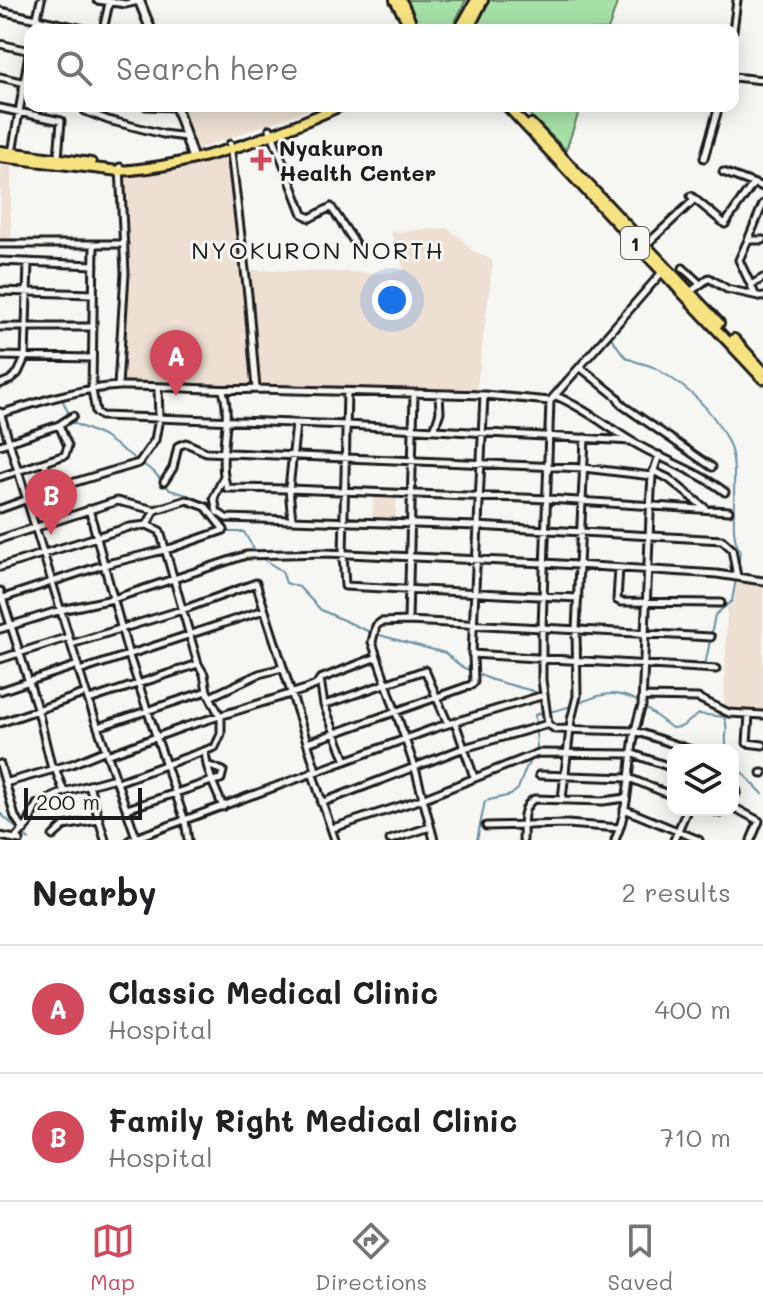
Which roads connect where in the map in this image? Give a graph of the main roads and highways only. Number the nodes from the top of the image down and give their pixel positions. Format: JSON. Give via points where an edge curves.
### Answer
{"nodes":[{"id":1,"x":395,"y":0,"type":"edge"},
{"id":2,"x":401,"y":0,"type":"edge"},
{"id":3,"x":476,"y":0,"type":"edge"},
{"id":4,"x":483,"y":0,"type":"edge"},
{"id":5,"x":411,"y":24,"type":"edge"},
{"id":6,"x":412,"y":24,"type":"edge"},
{"id":7,"x":462,"y":24,"type":"edge"},
{"id":8,"x":471,"y":24,"type":"edge"},
{"id":9,"x":314,"y":112,"type":"edge"},
{"id":10,"x":324,"y":112,"type":"edge"},
{"id":11,"x":513,"y":112,"type":"edge"},
{"id":12,"x":520,"y":112,"type":"edge"},
{"id":13,"x":283,"y":127,"type":"junction"},
{"id":14,"x":0,"y":154,"type":"edge"},
{"id":15,"x":664,"y":271,"type":"junction"},
{"id":16,"x":763,"y":371,"type":"edge"},
{"id":17,"x":763,"y":379,"type":"edge"}],
"edges":[{"from":1,"to":5,"type":"main road"},
{"from":2,"to":6,"type":"main road"},
{"from":3,"to":7,"type":"main road"},
{"from":4,"to":8,"type":"main road"},
{"from":9,"to":13,"type":"main road"},
{"from":10,"to":13,"type":"main road"},
{"from":11,"to":15,"type":"main road","number":"1"},
{"from":12,"to":15,"type":"main road","number":"1","via":[[646,245]]},
{"from":13,"to":14,"type":"main road","via":[[192,157],[119,169]]},
{"from":15,"to":16,"type":"main road","number":"1"},
{"from":15,"to":17,"type":"main road","number":"1"}]}
